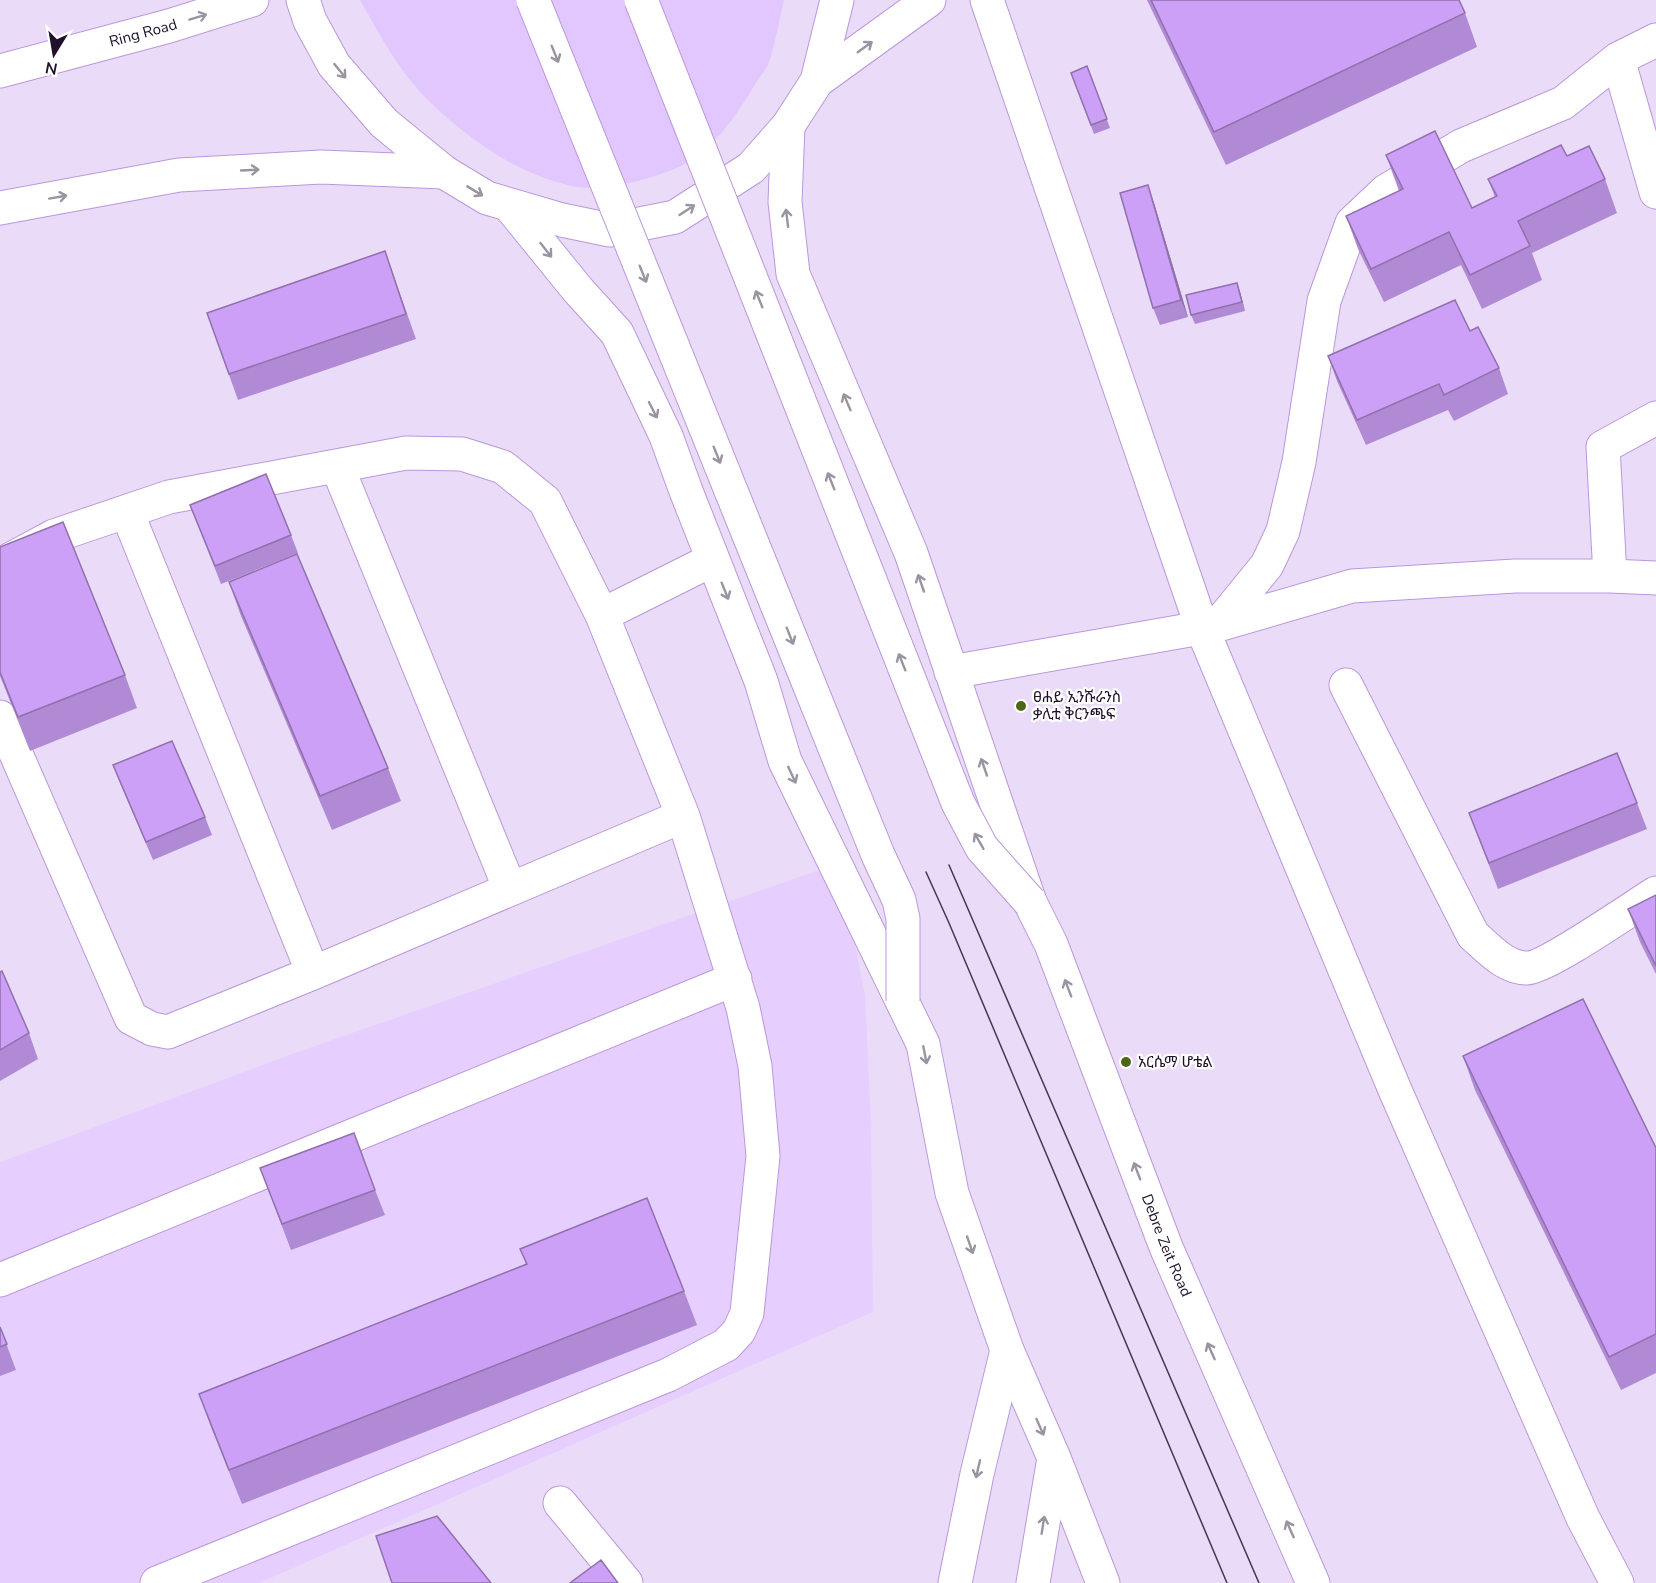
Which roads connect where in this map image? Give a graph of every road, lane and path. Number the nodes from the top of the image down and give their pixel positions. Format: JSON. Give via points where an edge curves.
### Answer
{"nodes":[{"id":1,"x":252,"y":0,"type":"edge"},
{"id":2,"x":533,"y":0,"type":"edge"},
{"id":3,"x":641,"y":0,"type":"edge"},
{"id":4,"x":837,"y":0,"type":"edge"},
{"id":5,"x":928,"y":0,"type":"edge"},
{"id":6,"x":987,"y":0,"type":"edge"},
{"id":7,"x":307,"y":11,"type":"edge"},
{"id":8,"x":1656,"y":40,"type":"edge"},
{"id":9,"x":1618,"y":58,"type":"junction"},
{"id":10,"x":0,"y":71,"type":"edge"},
{"id":11,"x":817,"y":81,"type":"junction"},
{"id":12,"x":788,"y":126,"type":"junction"},
{"id":13,"x":444,"y":172,"type":"junction"},
{"id":14,"x":1656,"y":192,"type":"edge"},
{"id":15,"x":509,"y":205,"type":"junction"},
{"id":16,"x":0,"y":208,"type":"edge"},
{"id":17,"x":1656,"y":418,"type":"edge"},
{"id":18,"x":337,"y":466,"type":"junction"},
{"id":19,"x":127,"y":512,"type":"junction"},
{"id":20,"x":712,"y":560,"type":"junction"},
{"id":21,"x":0,"y":564,"type":"edge"},
{"id":22,"x":1610,"y":576,"type":"junction"},
{"id":23,"x":1656,"y":578,"type":"edge"},
{"id":24,"x":602,"y":615,"type":"junction"},
{"id":25,"x":1210,"y":626,"type":"junction"},
{"id":26,"x":951,"y":672,"type":"junction"},
{"id":27,"x":1346,"y":685,"type":"dead end"},
{"id":28,"x":0,"y":717,"type":"edge"},
{"id":29,"x":683,"y":816,"type":"junction"},
{"id":30,"x":510,"y":889,"type":"junction"},
{"id":31,"x":1656,"y":893,"type":"edge"},
{"id":32,"x":1030,"y":902,"type":"junction"},
{"id":33,"x":313,"y":973,"type":"junction"},
{"id":34,"x":735,"y":979,"type":"junction"},
{"id":35,"x":903,"y":1001,"type":"junction"},
{"id":36,"x":0,"y":1280,"type":"edge"},
{"id":37,"x":1007,"y":1350,"type":"junction"},
{"id":38,"x":1054,"y":1458,"type":"junction"},
{"id":39,"x":560,"y":1503,"type":"dead end"},
{"id":40,"x":156,"y":1583,"type":"edge"},
{"id":41,"x":626,"y":1583,"type":"edge"},
{"id":42,"x":955,"y":1583,"type":"edge"},
{"id":43,"x":1033,"y":1583,"type":"edge"},
{"id":44,"x":1103,"y":1583,"type":"edge"},
{"id":45,"x":1313,"y":1583,"type":"edge"},
{"id":46,"x":1617,"y":1583,"type":"edge"}],
"edges":[{"from":10,"to":1,"type":"main road","name":"Ring Road","one_way":true},
{"from":2,"to":35,"type":"main road","one_way":true,"bridge":true,"via":[[899,900],[903,919]]},
{"from":32,"to":3,"type":"main road","one_way":true,"bridge":true,"via":[[982,848],[958,803]]},
{"from":4,"to":11,"type":"main road"},
{"from":11,"to":5,"type":"main road","one_way":true},
{"from":6,"to":25,"type":"main road"},
{"from":7,"to":13,"type":"main road","one_way":true,"via":[[334,65],[384,123]]},
{"from":8,"to":9,"type":"main road"},
{"from":9,"to":14,"type":"main road"},
{"from":9,"to":25,"type":"main road","via":[[1563,103],[1461,146],[1386,190],[1352,223],[1324,301],[1284,531],[1267,565]]},
{"from":11,"to":12,"type":"main road"},
{"from":15,"to":12,"type":"main road","one_way":true,"via":[[609,230],[675,217],[751,168]]},
{"from":26,"to":12,"type":"main road","one_way":true,"via":[[910,553],[793,274],[785,202]]},
{"from":13,"to":15,"type":"main road","one_way":true,"via":[[487,198]]},
{"from":16,"to":13,"type":"main road","one_way":true,"via":[[179,175],[321,167]]},
{"from":15,"to":20,"type":"main road","one_way":true,"via":[[617,333],[666,436]]},
{"from":17,"to":22,"type":"main road","via":[[1602,447]]},
{"from":18,"to":19,"type":"main road","via":[[169,497]]},
{"from":18,"to":24,"type":"main road","via":[[406,453],[462,454],[503,467],[545,501]]},
{"from":18,"to":30,"type":"main road"},
{"from":19,"to":21,"type":"main road","via":[[54,537]]},
{"from":19,"to":33,"type":"main road"},
{"from":20,"to":24,"type":"main road"},
{"from":20,"to":35,"type":"main road","one_way":true,"via":[[761,681],[785,761]]},
{"from":22,"to":23,"type":"main road"},
{"from":22,"to":25,"type":"main road","via":[[1515,576],[1352,586]]},
{"from":24,"to":29,"type":"main road"},
{"from":25,"to":26,"type":"main road"},
{"from":25,"to":46,"type":"main road","via":[[1400,1101],[1578,1508]]},
{"from":32,"to":26,"type":"main road","one_way":true},
{"from":27,"to":31,"type":"main road","via":[[1473,935],[1504,962],[1528,968],[1552,958]]},
{"from":28,"to":33,"type":"main road","via":[[132,1018],[152,1029],[168,1032]]},
{"from":29,"to":30,"type":"main road"},
{"from":29,"to":34,"type":"main road"},
{"from":30,"to":33,"type":"main road"},
{"from":45,"to":32,"type":"main road","name":"Debre Zeit Road","one_way":true,"via":[[1166,1247],[1051,944]]},
{"from":34,"to":36,"type":"main road"},
{"from":34,"to":40,"type":"main road","via":[[755,1066],[763,1156],[747,1313],[739,1331],[726,1345],[668,1375]]},
{"from":35,"to":37,"type":"main road","one_way":true,"via":[[923,1044],[952,1192]]},
{"from":37,"to":38,"type":"main road","one_way":true},
{"from":37,"to":42,"type":"main road","one_way":true},
{"from":43,"to":38,"type":"main road","one_way":true},
{"from":38,"to":44,"type":"main road"},
{"from":39,"to":41,"type":"main road"}]}
